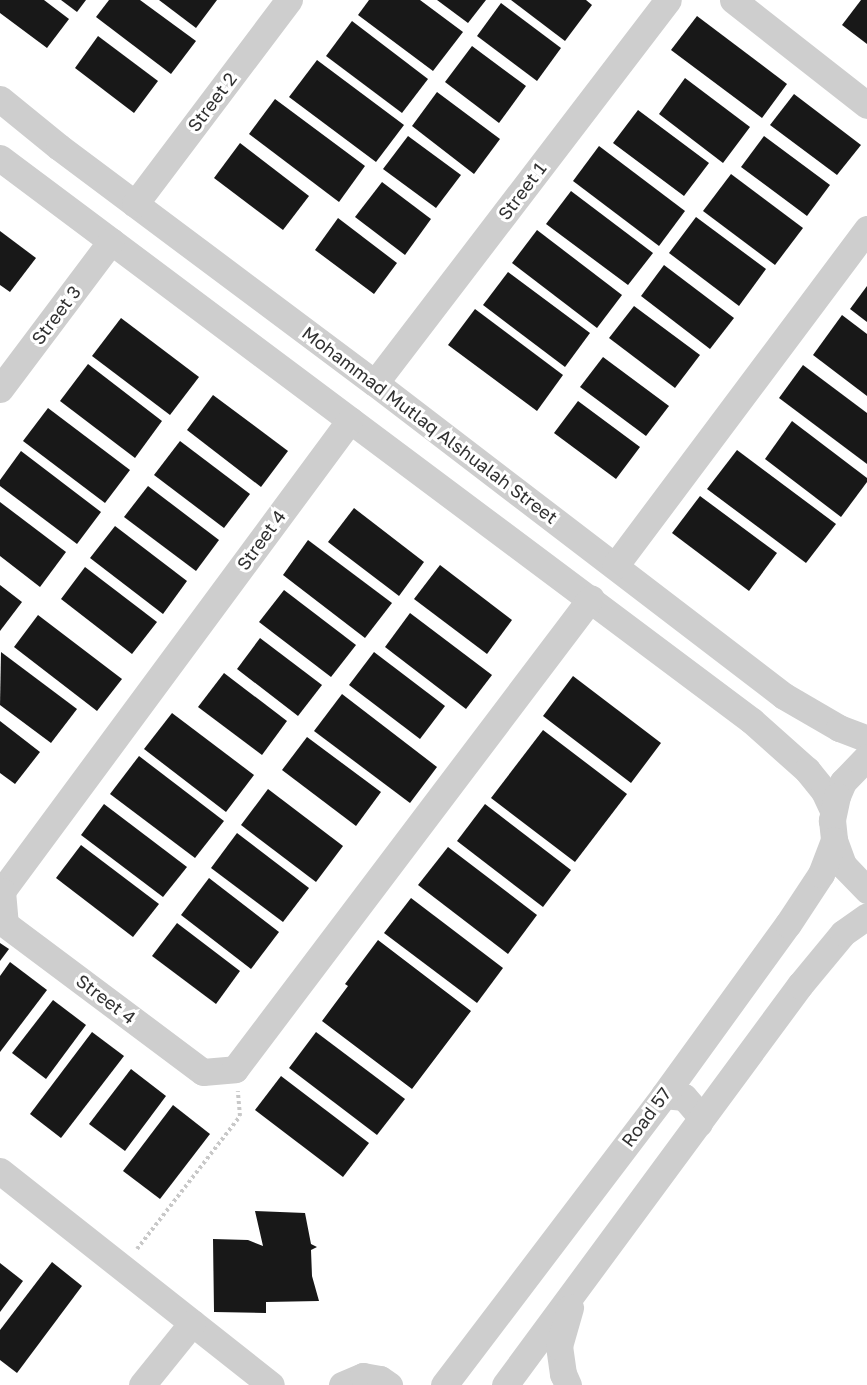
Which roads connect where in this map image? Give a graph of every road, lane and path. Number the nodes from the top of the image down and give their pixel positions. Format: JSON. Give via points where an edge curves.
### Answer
{"nodes":[{"id":1,"x":289,"y":0,"type":"edge"},
{"id":2,"x":668,"y":0,"type":"edge"},
{"id":3,"x":732,"y":0,"type":"edge"},
{"id":4,"x":0,"y":99,"type":"edge"},
{"id":5,"x":867,"y":105,"type":"edge"},
{"id":6,"x":59,"y":147,"type":"junction"},
{"id":7,"x":0,"y":158,"type":"edge"},
{"id":8,"x":34,"y":183,"type":"junction"},
{"id":9,"x":135,"y":204,"type":"junction"},
{"id":10,"x":867,"y":229,"type":"edge"},
{"id":11,"x":111,"y":241,"type":"junction"},
{"id":12,"x":375,"y":383,"type":"junction"},
{"id":13,"x":0,"y":389,"type":"edge"},
{"id":14,"x":350,"y":420,"type":"junction"},
{"id":15,"x":615,"y":566,"type":"junction"},
{"id":16,"x":591,"y":598,"type":"junction"},
{"id":17,"x":867,"y":739,"type":"edge"},
{"id":18,"x":867,"y":757,"type":"edge"},
{"id":19,"x":833,"y":810,"type":"junction"},
{"id":20,"x":834,"y":840,"type":"junction"},
{"id":21,"x":867,"y":890,"type":"edge"},
{"id":22,"x":867,"y":916,"type":"edge"},
{"id":23,"x":692,"y":1056,"type":"junction"},
{"id":24,"x":236,"y":1069,"type":"junction"},
{"id":25,"x":729,"y":1081,"type":"junction"},
{"id":26,"x":664,"y":1095,"type":"junction"},
{"id":27,"x":699,"y":1123,"type":"junction"},
{"id":28,"x":0,"y":1171,"type":"edge"},
{"id":29,"x":122,"y":1268,"type":"junction"},
{"id":30,"x":581,"y":1284,"type":"junction"},
{"id":31,"x":192,"y":1323,"type":"junction"},
{"id":32,"x":142,"y":1385,"type":"edge"},
{"id":33,"x":271,"y":1385,"type":"edge"},
{"id":34,"x":342,"y":1385,"type":"edge"},
{"id":35,"x":389,"y":1385,"type":"edge"},
{"id":36,"x":444,"y":1385,"type":"edge"},
{"id":37,"x":505,"y":1385,"type":"edge"},
{"id":38,"x":568,"y":1385,"type":"edge"}],
"edges":[{"from":1,"to":9,"type":"street","name":"Street 2"},
{"from":2,"to":12,"type":"street","name":"Street 1"},
{"from":3,"to":5,"type":"street"},
{"from":4,"to":6,"type":"street","name":"Mohammad Mutlaq Alshualah Street"},
{"from":6,"to":8,"type":"street","via":[[40,144],[28,153],[23,164]]},
{"from":6,"to":9,"type":"street","name":"Mohammad Mutlaq Alshualah Street"},
{"from":7,"to":8,"type":"street"},
{"from":8,"to":11,"type":"street"},
{"from":9,"to":12,"type":"street","name":"Mohammad Mutlaq Alshualah Street"},
{"from":10,"to":15,"type":"street"},
{"from":11,"to":13,"type":"street","name":"Street 3"},
{"from":11,"to":14,"type":"street"},
{"from":12,"to":15,"type":"street","name":"Mohammad Mutlaq Alshualah Street"},
{"from":14,"to":16,"type":"street"},
{"from":14,"to":24,"type":"street","name":"Street 4","via":[[2,891],[5,924],[203,1072]]},
{"from":15,"to":17,"type":"street","name":"Mohammad Mutlaq Alshualah Street","via":[[784,696],[839,728]]},
{"from":16,"to":19,"type":"street","via":[[752,721],[799,763],[824,791]]},
{"from":16,"to":24,"type":"street"},
{"from":18,"to":19,"type":"street","via":[[843,782]]},
{"from":19,"to":20,"type":"street"},
{"from":20,"to":21,"type":"street","via":[[843,865]]},
{"from":20,"to":23,"type":"street","name":"Road 57","via":[[821,874]]},
{"from":22,"to":25,"type":"street","via":[[843,933]]},
{"from":23,"to":25,"type":"street","via":[[709,1079]]},
{"from":23,"to":26,"type":"street","name":"Road 57"},
{"from":24,"to":29,"type":"path","via":[[240,1116]]},
{"from":25,"to":27,"type":"street"},
{"from":26,"to":27,"type":"street","via":[[684,1097],[698,1113]]},
{"from":26,"to":36,"type":"street","name":"Road 57"},
{"from":27,"to":30,"type":"street"},
{"from":28,"to":29,"type":"street"},
{"from":29,"to":31,"type":"street"},
{"from":30,"to":37,"type":"street"},
{"from":30,"to":38,"type":"street","via":[[564,1322],[559,1346]]},
{"from":31,"to":32,"type":"street"},
{"from":31,"to":33,"type":"street"},
{"from":34,"to":35,"type":"street","via":[[363,1376],[381,1379]]}]}
